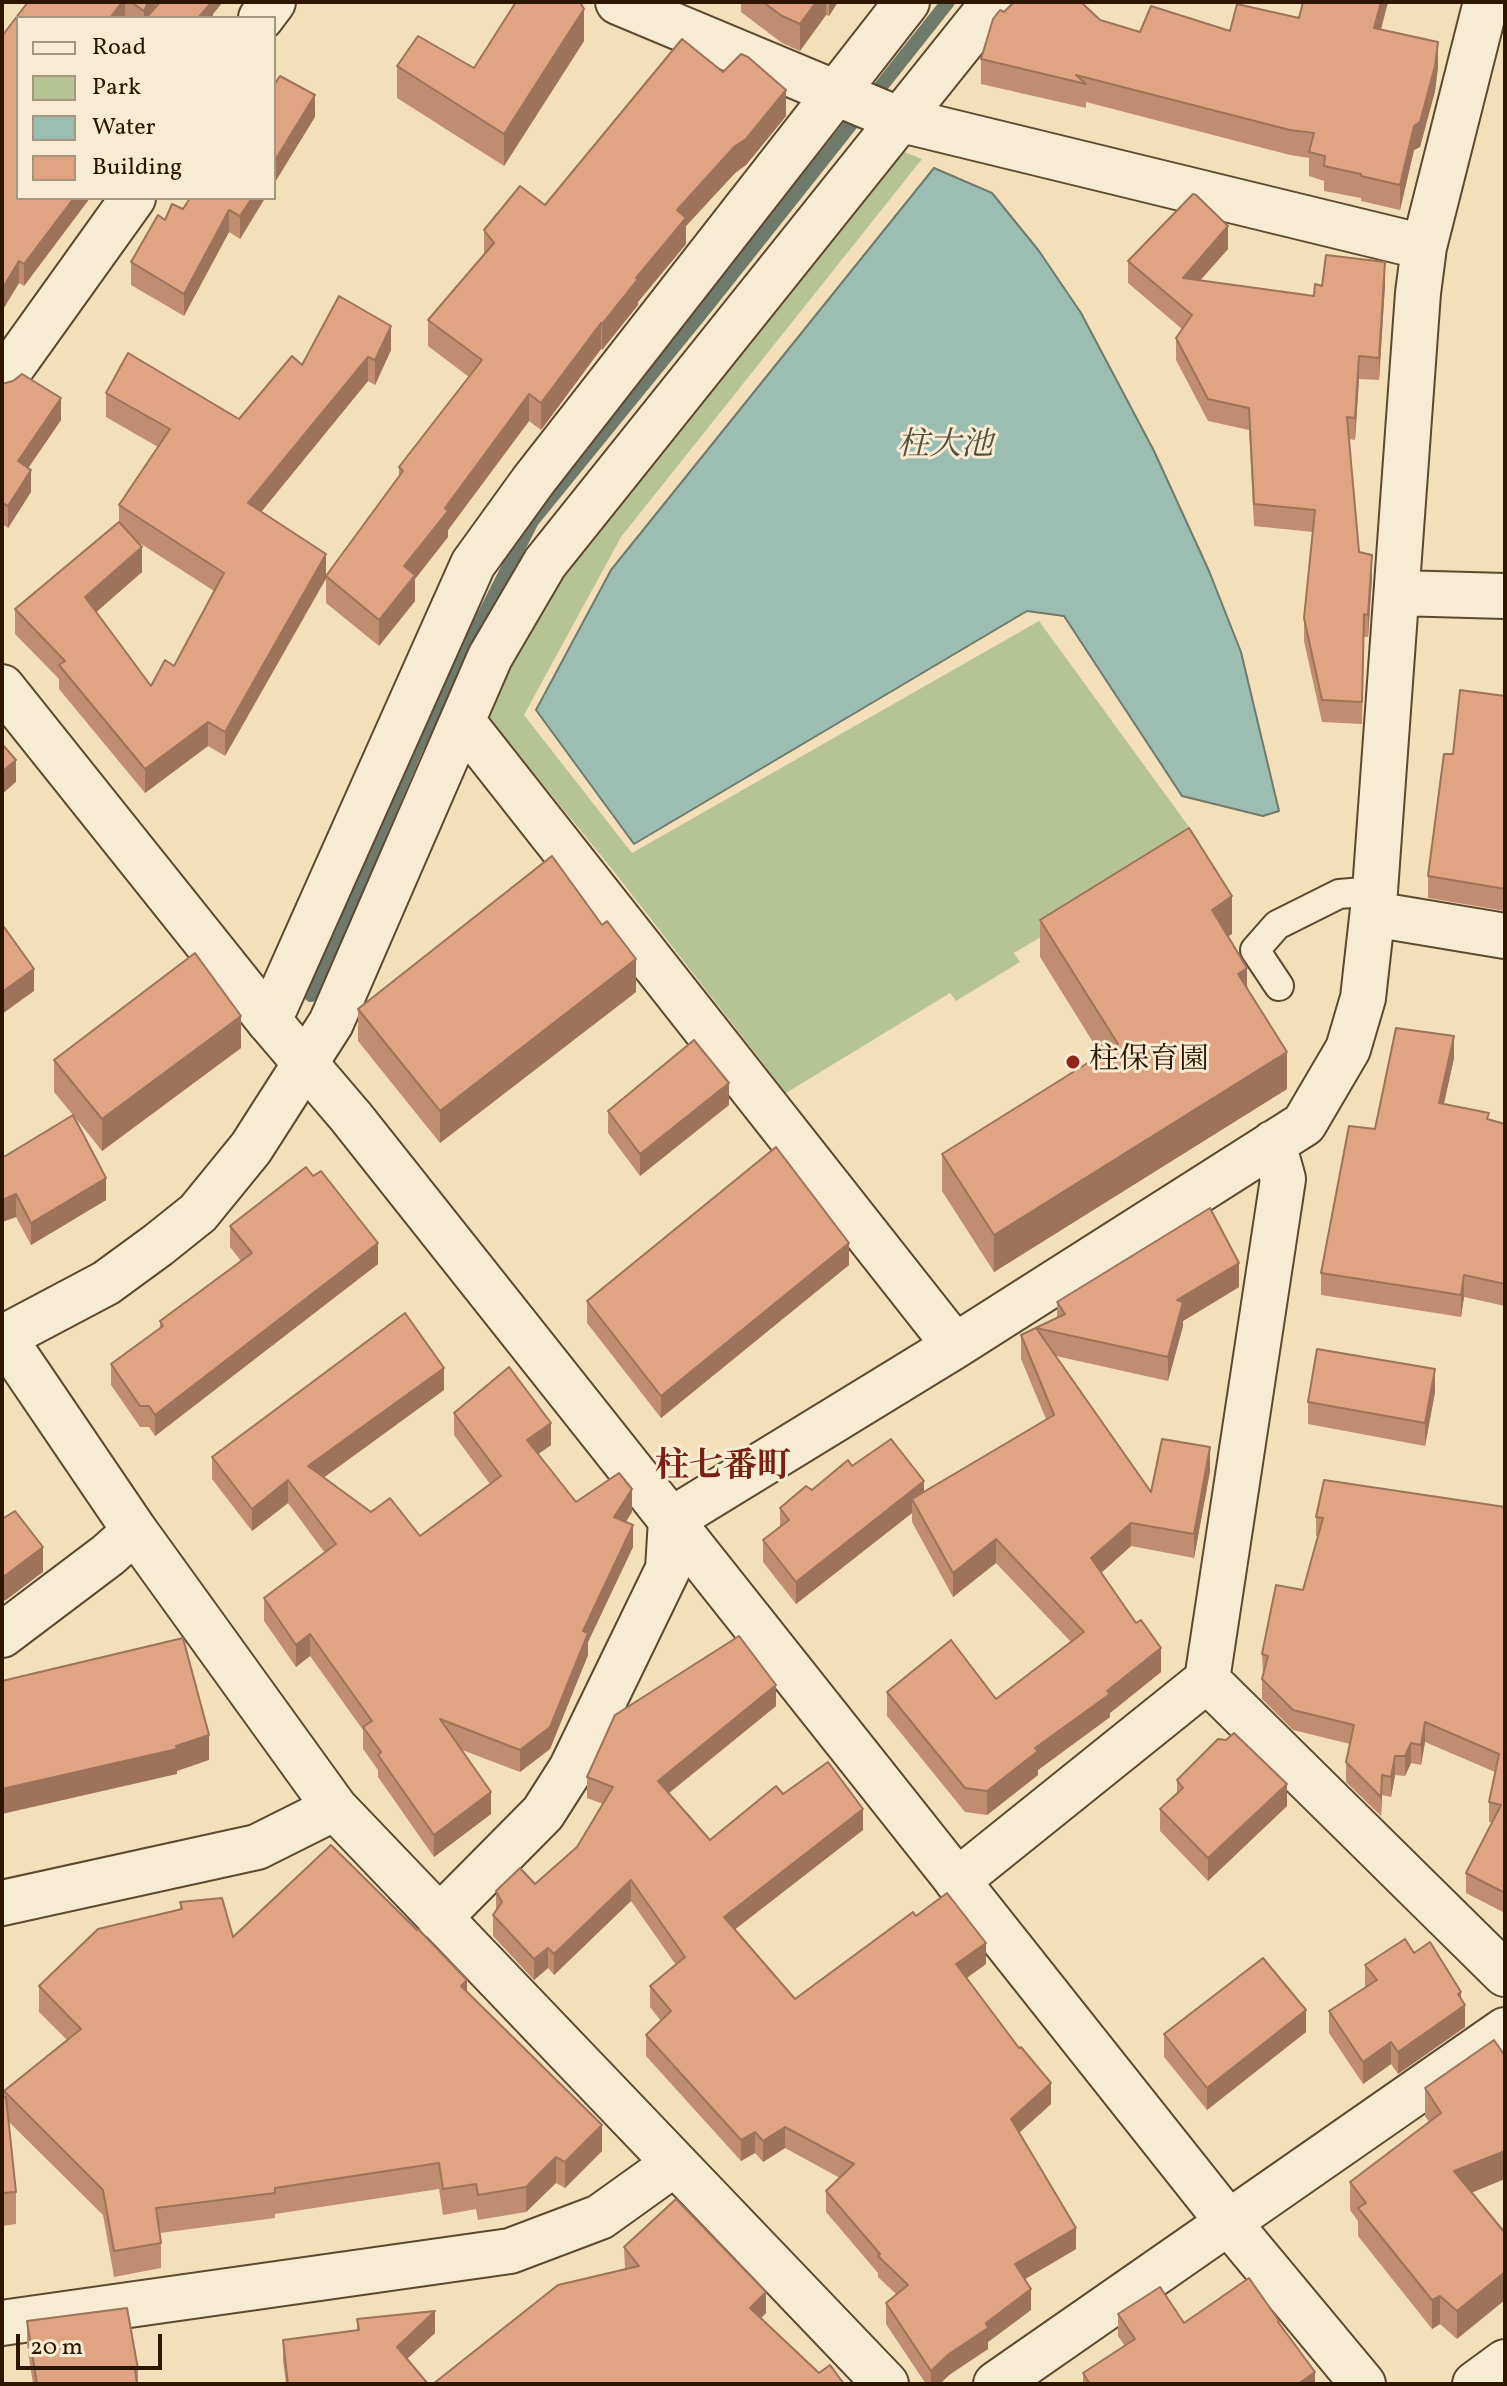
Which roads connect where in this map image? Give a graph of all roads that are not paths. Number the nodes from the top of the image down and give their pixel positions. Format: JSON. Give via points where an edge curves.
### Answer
{"nodes":[{"id":1,"x":618,"y":2,"type":"edge"},
{"id":2,"x":907,"y":2,"type":"edge"},
{"id":3,"x":994,"y":2,"type":"edge"},
{"id":4,"x":1486,"y":2,"type":"edge"},
{"id":5,"x":835,"y":93,"type":"junction"},
{"id":6,"x":898,"y":119,"type":"junction"},
{"id":7,"x":132,"y":200,"type":"edge"},
{"id":8,"x":1424,"y":247,"type":"junction"},
{"id":9,"x":2,"y":381,"type":"edge"},
{"id":10,"x":1397,"y":593,"type":"junction"},
{"id":11,"x":1505,"y":596,"type":"edge"},
{"id":12,"x":2,"y":687,"type":"edge"},
{"id":13,"x":463,"y":722,"type":"junction"},
{"id":14,"x":1374,"y":903,"type":"junction"},
{"id":15,"x":1505,"y":936,"type":"edge"},
{"id":16,"x":1279,"y":986,"type":"dead end"},
{"id":17,"x":269,"y":1021,"type":"junction"},
{"id":18,"x":305,"y":1065,"type":"junction"},
{"id":19,"x":1273,"y":1143,"type":"junction"},
{"id":20,"x":2,"y":1337,"type":"edge"},
{"id":21,"x":955,"y":1346,"type":"junction"},
{"id":22,"x":671,"y":1520,"type":"junction"},
{"id":23,"x":135,"y":1531,"type":"junction"},
{"id":24,"x":2,"y":1635,"type":"edge"},
{"id":25,"x":1207,"y":1680,"type":"junction"},
{"id":26,"x":335,"y":1808,"type":"junction"},
{"id":27,"x":957,"y":1881,"type":"junction"},
{"id":28,"x":2,"y":1903,"type":"edge"},
{"id":29,"x":439,"y":1918,"type":"junction"},
{"id":30,"x":1505,"y":1974,"type":"edge"},
{"id":31,"x":1505,"y":2030,"type":"edge"},
{"id":32,"x":674,"y":2164,"type":"junction"},
{"id":33,"x":1229,"y":2223,"type":"junction"},
{"id":34,"x":2,"y":2323,"type":"edge"},
{"id":35,"x":1505,"y":2362,"type":"edge"},
{"id":36,"x":886,"y":2384,"type":"edge"},
{"id":37,"x":996,"y":2384,"type":"edge"},
{"id":38,"x":1363,"y":2384,"type":"edge"},
{"id":39,"x":1475,"y":2384,"type":"edge"}],
"edges":[{"from":1,"to":5,"type":"street"},
{"from":2,"to":5,"type":"street"},
{"from":3,"to":6,"type":"street"},
{"from":4,"to":8,"type":"street"},
{"from":5,"to":6,"type":"street"},
{"from":5,"to":17,"type":"street","via":[[473,564]]},
{"from":6,"to":8,"type":"street"},
{"from":6,"to":13,"type":"street","via":[[545,563],[490,657]]},
{"from":7,"to":9,"type":"street"},
{"from":8,"to":10,"type":"street"},
{"from":10,"to":11,"type":"street"},
{"from":10,"to":14,"type":"street"},
{"from":12,"to":17,"type":"street"},
{"from":13,"to":18,"type":"street","via":[[331,1023]]},
{"from":13,"to":21,"type":"street"},
{"from":14,"to":15,"type":"street"},
{"from":14,"to":16,"type":"lane","via":[[1339,894],[1277,925],[1255,950]]},
{"from":14,"to":19,"type":"street","via":[[1363,998],[1348,1049],[1304,1124]]},
{"from":17,"to":18,"type":"street"},
{"from":18,"to":20,"type":"street","via":[[251,1148],[198,1213],[106,1283]]},
{"from":18,"to":22,"type":"street"},
{"from":19,"to":21,"type":"street"},
{"from":19,"to":25,"type":"street","via":[[1283,1179]]},
{"from":20,"to":23,"type":"street"},
{"from":21,"to":22,"type":"street"},
{"from":22,"to":27,"type":"street"},
{"from":22,"to":29,"type":"street","via":[[668,1569],[571,1769],[543,1813]]},
{"from":23,"to":24,"type":"street"},
{"from":23,"to":26,"type":"street"},
{"from":25,"to":27,"type":"street"},
{"from":25,"to":30,"type":"street"},
{"from":26,"to":28,"type":"street","via":[[257,1847]]},
{"from":26,"to":29,"type":"street"},
{"from":27,"to":33,"type":"street"},
{"from":29,"to":32,"type":"street"},
{"from":31,"to":33,"type":"street"},
{"from":32,"to":34,"type":"street","via":[[600,2217],[510,2251]]},
{"from":32,"to":36,"type":"street"},
{"from":33,"to":37,"type":"street"},
{"from":33,"to":38,"type":"street"},
{"from":35,"to":39,"type":"street"}]}
